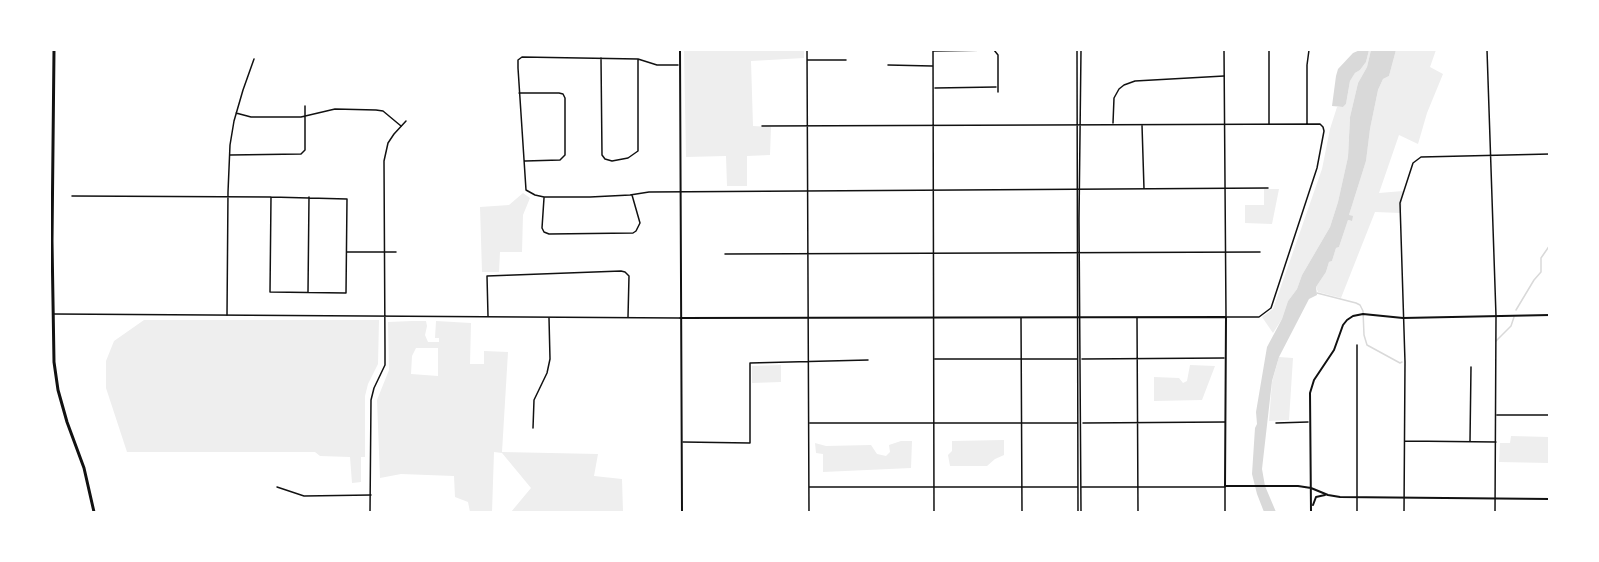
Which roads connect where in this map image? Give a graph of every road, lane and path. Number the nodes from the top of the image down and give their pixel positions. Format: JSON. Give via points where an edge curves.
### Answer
{"nodes":[{"id":1,"x":54,"y":50,"type":"edge"},
{"id":2,"x":680,"y":50,"type":"edge"},
{"id":3,"x":807,"y":50,"type":"edge"},
{"id":4,"x":933,"y":50,"type":"edge"},
{"id":5,"x":1077,"y":50,"type":"edge"},
{"id":6,"x":1081,"y":50,"type":"edge"},
{"id":7,"x":1224,"y":50,"type":"edge"},
{"id":8,"x":1269,"y":50,"type":"edge"},
{"id":9,"x":1309,"y":50,"type":"edge"},
{"id":10,"x":1487,"y":50,"type":"edge"},
{"id":11,"x":601,"y":58,"type":"junction"},
{"id":12,"x":254,"y":59,"type":"dead end"},
{"id":13,"x":638,"y":59,"type":"junction"},
{"id":14,"x":807,"y":60,"type":"junction"},
{"id":15,"x":846,"y":60,"type":"dead end"},
{"id":16,"x":680,"y":65,"type":"junction"},
{"id":17,"x":888,"y":65,"type":"dead end"},
{"id":18,"x":933,"y":66,"type":"junction"},
{"id":19,"x":1225,"y":75,"type":"junction"},
{"id":20,"x":998,"y":87,"type":"junction"},
{"id":21,"x":934,"y":88,"type":"junction"},
{"id":22,"x":998,"y":92,"type":"dead end"},
{"id":23,"x":519,"y":93,"type":"junction"},
{"id":24,"x":305,"y":106,"type":"dead end"},
{"id":25,"x":236,"y":113,"type":"junction"},
{"id":26,"x":305,"y":117,"type":"junction"},
{"id":27,"x":406,"y":121,"type":"dead end"},
{"id":28,"x":1077,"y":124,"type":"junction"},
{"id":29,"x":1081,"y":124,"type":"junction"},
{"id":30,"x":1113,"y":124,"type":"junction"},
{"id":31,"x":1142,"y":124,"type":"junction"},
{"id":32,"x":1225,"y":124,"type":"junction"},
{"id":33,"x":1269,"y":124,"type":"junction"},
{"id":34,"x":1307,"y":124,"type":"junction"},
{"id":35,"x":808,"y":125,"type":"junction"},
{"id":36,"x":934,"y":125,"type":"junction"},
{"id":37,"x":401,"y":126,"type":"junction"},
{"id":38,"x":762,"y":126,"type":"dead end"},
{"id":39,"x":1550,"y":153,"type":"edge"},
{"id":40,"x":230,"y":155,"type":"junction"},
{"id":41,"x":1491,"y":155,"type":"junction"},
{"id":42,"x":524,"y":161,"type":"junction"},
{"id":43,"x":1225,"y":188,"type":"junction"},
{"id":44,"x":1269,"y":188,"type":"dead end"},
{"id":45,"x":1079,"y":189,"type":"junction"},
{"id":46,"x":1144,"y":189,"type":"junction"},
{"id":47,"x":808,"y":190,"type":"junction"},
{"id":48,"x":934,"y":190,"type":"junction"},
{"id":49,"x":680,"y":191,"type":"junction"},
{"id":50,"x":632,"y":195,"type":"junction"},
{"id":51,"x":72,"y":196,"type":"dead end"},
{"id":52,"x":228,"y":196,"type":"junction"},
{"id":53,"x":271,"y":197,"type":"junction"},
{"id":54,"x":309,"y":197,"type":"junction"},
{"id":55,"x":544,"y":197,"type":"junction"},
{"id":56,"x":346,"y":252,"type":"junction"},
{"id":57,"x":385,"y":252,"type":"junction"},
{"id":58,"x":396,"y":252,"type":"dead end"},
{"id":59,"x":1225,"y":252,"type":"junction"},
{"id":60,"x":1260,"y":252,"type":"dead end"},
{"id":61,"x":808,"y":253,"type":"junction"},
{"id":62,"x":1079,"y":253,"type":"junction"},
{"id":63,"x":724,"y":254,"type":"dead end"},
{"id":64,"x":934,"y":254,"type":"junction"},
{"id":65,"x":308,"y":292,"type":"junction"},
{"id":66,"x":51,"y":314,"type":"edge"},
{"id":67,"x":227,"y":315,"type":"junction"},
{"id":68,"x":1550,"y":315,"type":"edge"},
{"id":69,"x":385,"y":316,"type":"junction"},
{"id":70,"x":488,"y":316,"type":"junction"},
{"id":71,"x":1226,"y":316,"type":"junction"},
{"id":72,"x":1496,"y":316,"type":"junction"},
{"id":73,"x":549,"y":317,"type":"junction"},
{"id":74,"x":628,"y":317,"type":"junction"},
{"id":75,"x":933,"y":317,"type":"junction"},
{"id":76,"x":1021,"y":317,"type":"junction"},
{"id":77,"x":1079,"y":317,"type":"junction"},
{"id":78,"x":1137,"y":317,"type":"junction"},
{"id":79,"x":680,"y":318,"type":"junction"},
{"id":80,"x":809,"y":318,"type":"junction"},
{"id":81,"x":1404,"y":318,"type":"junction"},
{"id":82,"x":1357,"y":345,"type":"dead end"},
{"id":83,"x":1138,"y":358,"type":"junction"},
{"id":84,"x":1225,"y":358,"type":"junction"},
{"id":85,"x":934,"y":359,"type":"junction"},
{"id":86,"x":1022,"y":359,"type":"junction"},
{"id":87,"x":1079,"y":359,"type":"junction"},
{"id":88,"x":868,"y":360,"type":"dead end"},
{"id":89,"x":809,"y":362,"type":"junction"},
{"id":90,"x":1471,"y":367,"type":"dead end"},
{"id":91,"x":1496,"y":415,"type":"junction"},
{"id":92,"x":1550,"y":415,"type":"edge"},
{"id":93,"x":1138,"y":422,"type":"junction"},
{"id":94,"x":1226,"y":422,"type":"junction"},
{"id":95,"x":1311,"y":422,"type":"junction"},
{"id":96,"x":808,"y":423,"type":"junction"},
{"id":97,"x":934,"y":423,"type":"junction"},
{"id":98,"x":1022,"y":423,"type":"junction"},
{"id":99,"x":1079,"y":423,"type":"junction"},
{"id":100,"x":1276,"y":423,"type":"dead end"},
{"id":101,"x":533,"y":429,"type":"dead end"},
{"id":102,"x":1404,"y":441,"type":"junction"},
{"id":103,"x":682,"y":442,"type":"junction"},
{"id":104,"x":1470,"y":442,"type":"junction"},
{"id":105,"x":1496,"y":442,"type":"junction"},
{"id":106,"x":1226,"y":486,"type":"junction"},
{"id":107,"x":277,"y":487,"type":"dead end"},
{"id":108,"x":809,"y":487,"type":"junction"},
{"id":109,"x":935,"y":487,"type":"junction"},
{"id":110,"x":1022,"y":487,"type":"junction"},
{"id":111,"x":1080,"y":487,"type":"junction"},
{"id":112,"x":1138,"y":487,"type":"junction"},
{"id":113,"x":1311,"y":488,"type":"junction"},
{"id":114,"x":370,"y":495,"type":"junction"},
{"id":115,"x":1328,"y":495,"type":"junction"},
{"id":116,"x":1357,"y":497,"type":"junction"},
{"id":117,"x":1404,"y":498,"type":"junction"},
{"id":118,"x":1495,"y":499,"type":"junction"},
{"id":119,"x":1550,"y":499,"type":"edge"},
{"id":120,"x":1311,"y":511,"type":"edge"},
{"id":121,"x":94,"y":513,"type":"edge"},
{"id":122,"x":370,"y":513,"type":"edge"},
{"id":123,"x":682,"y":513,"type":"edge"},
{"id":124,"x":809,"y":513,"type":"edge"},
{"id":125,"x":934,"y":513,"type":"edge"},
{"id":126,"x":1022,"y":513,"type":"edge"},
{"id":127,"x":1079,"y":513,"type":"edge"},
{"id":128,"x":1138,"y":513,"type":"edge"},
{"id":129,"x":1226,"y":513,"type":"edge"},
{"id":130,"x":1358,"y":513,"type":"edge"},
{"id":131,"x":1404,"y":513,"type":"edge"},
{"id":132,"x":1495,"y":513,"type":"edge"}],
"edges":[{"from":1,"to":66,"type":"main road"},
{"from":2,"to":16,"type":"main road"},
{"from":3,"to":14,"type":"street"},
{"from":4,"to":18,"type":"street"},
{"from":4,"to":20,"type":"street","via":[[994,50],[998,55]]},
{"from":5,"to":28,"type":"street"},
{"from":6,"to":29,"type":"street"},
{"from":7,"to":19,"type":"street"},
{"from":8,"to":33,"type":"street"},
{"from":9,"to":34,"type":"street"},
{"from":10,"to":41,"type":"street"},
{"from":11,"to":13,"type":"street"},
{"from":11,"to":13,"type":"street","via":[[602,155],[612,161],[639,151]]},
{"from":11,"to":23,"type":"street","via":[[522,57],[518,60]]},
{"from":12,"to":25,"type":"street"},
{"from":13,"to":16,"type":"street","via":[[657,65]]},
{"from":14,"to":15,"type":"street"},
{"from":14,"to":35,"type":"street"},
{"from":16,"to":49,"type":"main road"},
{"from":17,"to":18,"type":"street"},
{"from":18,"to":21,"type":"street"},
{"from":19,"to":30,"type":"street","via":[[1124,85],[1114,98]]},
{"from":19,"to":32,"type":"street"},
{"from":20,"to":21,"type":"street"},
{"from":20,"to":22,"type":"street"},
{"from":21,"to":36,"type":"street"},
{"from":23,"to":42,"type":"street"},
{"from":23,"to":42,"type":"street","via":[[559,93],[565,98],[565,155],[560,160]]},
{"from":24,"to":26,"type":"street"},
{"from":25,"to":26,"type":"street","via":[[251,117]]},
{"from":25,"to":40,"type":"street"},
{"from":26,"to":37,"type":"street","via":[[335,109],[376,110]]},
{"from":26,"to":40,"type":"street","via":[[305,150],[301,154]]},
{"from":27,"to":37,"type":"street"},
{"from":28,"to":29,"type":"street"},
{"from":28,"to":36,"type":"street"},
{"from":28,"to":45,"type":"street"},
{"from":29,"to":30,"type":"street"},
{"from":29,"to":45,"type":"street"},
{"from":30,"to":31,"type":"street"},
{"from":31,"to":32,"type":"street"},
{"from":31,"to":46,"type":"street"},
{"from":32,"to":33,"type":"street"},
{"from":32,"to":43,"type":"street"},
{"from":33,"to":34,"type":"street"},
{"from":34,"to":71,"type":"street","via":[[1320,124],[1323,128],[1317,168],[1271,308],[1259,317]]},
{"from":35,"to":36,"type":"street"},
{"from":35,"to":38,"type":"street"},
{"from":35,"to":47,"type":"street"},
{"from":36,"to":48,"type":"street"},
{"from":37,"to":57,"type":"street","via":[[386,152]]},
{"from":39,"to":41,"type":"street"},
{"from":40,"to":52,"type":"street"},
{"from":41,"to":72,"type":"street"},
{"from":41,"to":81,"type":"street","via":[[1424,157],[1413,163],[1400,202]]},
{"from":42,"to":55,"type":"street","via":[[526,190]]},
{"from":43,"to":44,"type":"street"},
{"from":43,"to":46,"type":"street"},
{"from":43,"to":59,"type":"street"},
{"from":45,"to":46,"type":"street"},
{"from":45,"to":48,"type":"street"},
{"from":45,"to":62,"type":"street"},
{"from":47,"to":48,"type":"street"},
{"from":47,"to":49,"type":"street"},
{"from":47,"to":61,"type":"street"},
{"from":48,"to":64,"type":"street"},
{"from":49,"to":50,"type":"street"},
{"from":49,"to":79,"type":"main road"},
{"from":50,"to":55,"type":"street"},
{"from":50,"to":55,"type":"street","via":[[640,223],[633,233],[544,232]]},
{"from":51,"to":52,"type":"street"},
{"from":52,"to":53,"type":"street"},
{"from":52,"to":67,"type":"street"},
{"from":53,"to":54,"type":"street"},
{"from":53,"to":65,"type":"street","via":[[270,292]]},
{"from":54,"to":56,"type":"street","via":[[347,199]]},
{"from":54,"to":65,"type":"street"},
{"from":56,"to":57,"type":"street"},
{"from":56,"to":65,"type":"street","via":[[346,293]]},
{"from":57,"to":58,"type":"street"},
{"from":57,"to":69,"type":"street"},
{"from":59,"to":60,"type":"street"},
{"from":59,"to":62,"type":"street"},
{"from":59,"to":71,"type":"street"},
{"from":61,"to":63,"type":"street"},
{"from":61,"to":64,"type":"street"},
{"from":61,"to":80,"type":"street"},
{"from":62,"to":64,"type":"street"},
{"from":62,"to":77,"type":"street"},
{"from":64,"to":75,"type":"street"},
{"from":66,"to":67,"type":"street"},
{"from":66,"to":121,"type":"main road","via":[[58,390],[84,468]]},
{"from":67,"to":69,"type":"street"},
{"from":68,"to":72,"type":"main road"},
{"from":69,"to":70,"type":"street"},
{"from":69,"to":114,"type":"street","via":[[385,365],[371,400]]},
{"from":70,"to":73,"type":"street"},
{"from":70,"to":74,"type":"street","via":[[487,276],[621,271],[629,276]]},
{"from":71,"to":78,"type":"main road"},
{"from":71,"to":84,"type":"main road"},
{"from":72,"to":81,"type":"main road"},
{"from":72,"to":91,"type":"street"},
{"from":73,"to":74,"type":"street"},
{"from":73,"to":101,"type":"street","via":[[550,359],[534,400]]},
{"from":74,"to":79,"type":"street"},
{"from":75,"to":76,"type":"main road"},
{"from":75,"to":80,"type":"main road"},
{"from":75,"to":85,"type":"street"},
{"from":76,"to":77,"type":"main road"},
{"from":76,"to":86,"type":"street"},
{"from":77,"to":78,"type":"main road"},
{"from":77,"to":87,"type":"street"},
{"from":78,"to":83,"type":"street"},
{"from":79,"to":80,"type":"main road"},
{"from":79,"to":103,"type":"main road"},
{"from":80,"to":89,"type":"street"},
{"from":81,"to":95,"type":"main road","via":[[1363,314],[1344,323],[1334,350],[1312,383]]},
{"from":81,"to":102,"type":"street"},
{"from":82,"to":116,"type":"street"},
{"from":83,"to":84,"type":"street"},
{"from":83,"to":87,"type":"street"},
{"from":83,"to":93,"type":"street"},
{"from":84,"to":94,"type":"main road"},
{"from":85,"to":86,"type":"street"},
{"from":85,"to":97,"type":"street"},
{"from":86,"to":87,"type":"street"},
{"from":86,"to":98,"type":"street"},
{"from":87,"to":99,"type":"street"},
{"from":88,"to":89,"type":"street"},
{"from":89,"to":96,"type":"street"},
{"from":89,"to":103,"type":"street","via":[[750,363],[750,443]]},
{"from":90,"to":104,"type":"street"},
{"from":91,"to":92,"type":"street"},
{"from":91,"to":105,"type":"street"},
{"from":93,"to":94,"type":"street"},
{"from":93,"to":99,"type":"street"},
{"from":93,"to":112,"type":"street"},
{"from":94,"to":106,"type":"main road"},
{"from":95,"to":100,"type":"street"},
{"from":95,"to":113,"type":"main road"},
{"from":96,"to":97,"type":"street"},
{"from":96,"to":108,"type":"street"},
{"from":97,"to":98,"type":"street"},
{"from":97,"to":109,"type":"street"},
{"from":98,"to":99,"type":"street"},
{"from":98,"to":110,"type":"street"},
{"from":99,"to":111,"type":"street"},
{"from":102,"to":104,"type":"street"},
{"from":102,"to":117,"type":"street"},
{"from":103,"to":123,"type":"main road"},
{"from":104,"to":105,"type":"street"},
{"from":105,"to":118,"type":"street"},
{"from":106,"to":112,"type":"street"},
{"from":106,"to":113,"type":"main road"},
{"from":106,"to":129,"type":"street"},
{"from":107,"to":114,"type":"street","via":[[304,496]]},
{"from":108,"to":109,"type":"street"},
{"from":108,"to":124,"type":"street"},
{"from":109,"to":110,"type":"street"},
{"from":109,"to":125,"type":"street"},
{"from":110,"to":111,"type":"street"},
{"from":110,"to":126,"type":"street"},
{"from":111,"to":112,"type":"street"},
{"from":111,"to":127,"type":"street"},
{"from":112,"to":128,"type":"street"},
{"from":113,"to":115,"type":"main road"},
{"from":113,"to":120,"type":"main road"},
{"from":114,"to":122,"type":"street"},
{"from":115,"to":116,"type":"main road"},
{"from":115,"to":120,"type":"main road","via":[[1316,497]]},
{"from":116,"to":117,"type":"main road"},
{"from":116,"to":130,"type":"street"},
{"from":117,"to":118,"type":"main road"},
{"from":117,"to":131,"type":"street"},
{"from":118,"to":119,"type":"main road"},
{"from":118,"to":132,"type":"street"}]}
